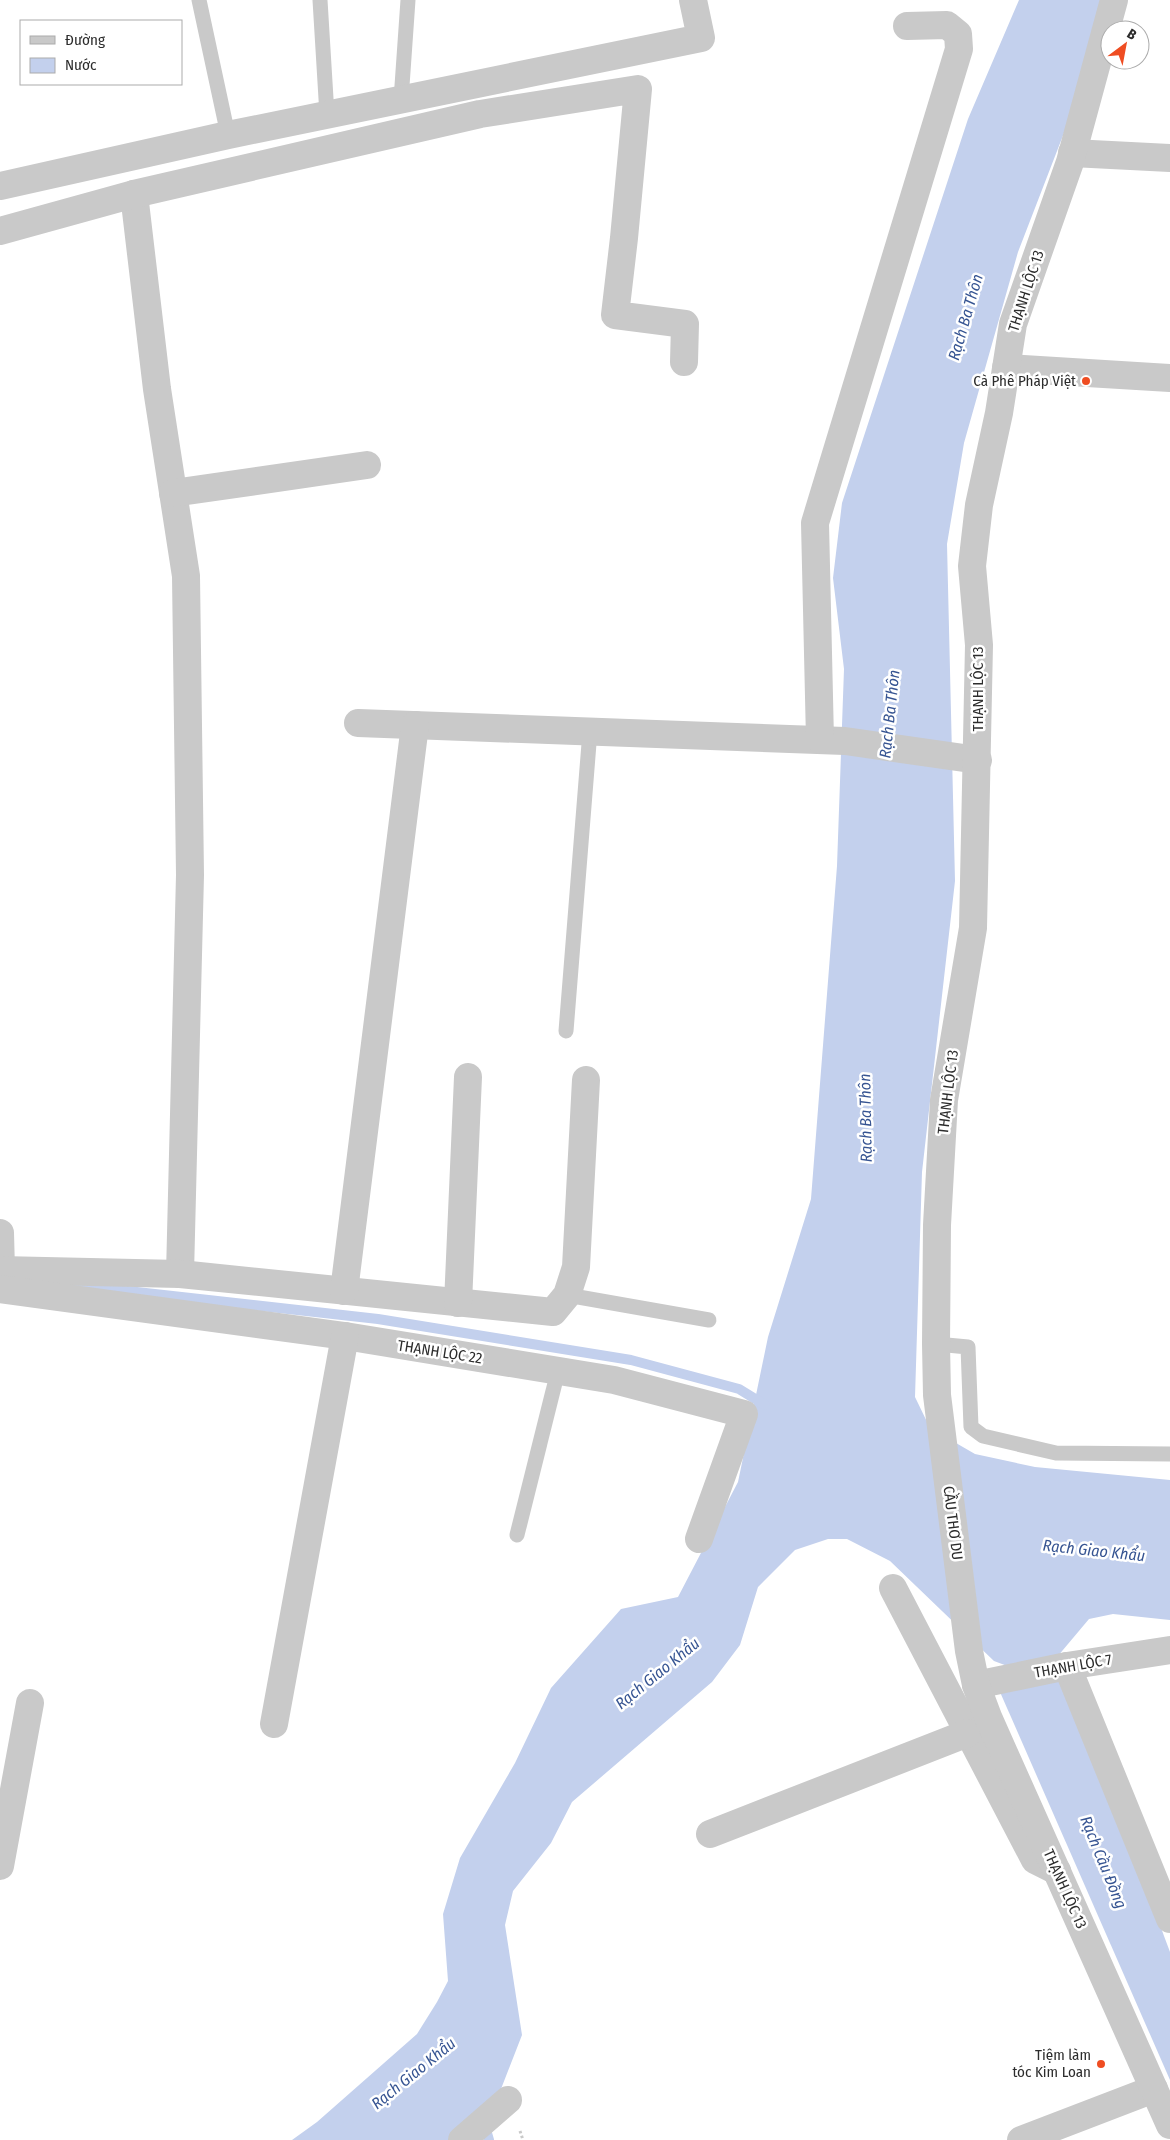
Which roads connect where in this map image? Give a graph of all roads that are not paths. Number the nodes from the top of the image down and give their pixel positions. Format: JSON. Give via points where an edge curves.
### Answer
{"nodes":[{"id":1,"x":199,"y":0,"type":"edge"},
{"id":2,"x":320,"y":0,"type":"edge"},
{"id":3,"x":408,"y":0,"type":"edge"},
{"id":4,"x":693,"y":0,"type":"edge"},
{"id":5,"x":1114,"y":0,"type":"edge"},
{"id":6,"x":907,"y":26,"type":"dead end"},
{"id":7,"x":401,"y":100,"type":"junction"},
{"id":8,"x":327,"y":115,"type":"junction"},
{"id":9,"x":228,"y":135,"type":"junction"},
{"id":10,"x":1072,"y":153,"type":"junction"},
{"id":11,"x":1170,"y":158,"type":"edge"},
{"id":12,"x":0,"y":186,"type":"edge"},
{"id":13,"x":134,"y":194,"type":"junction"},
{"id":14,"x":0,"y":231,"type":"edge"},
{"id":15,"x":684,"y":362,"type":"dead end"},
{"id":16,"x":1006,"y":368,"type":"junction"},
{"id":17,"x":1170,"y":378,"type":"edge"},
{"id":18,"x":367,"y":465,"type":"dead end"},
{"id":19,"x":173,"y":493,"type":"junction"},
{"id":20,"x":358,"y":722,"type":"dead end"},
{"id":21,"x":415,"y":724,"type":"junction"},
{"id":22,"x":590,"y":731,"type":"junction"},
{"id":23,"x":832,"y":740,"type":"junction"},
{"id":24,"x":970,"y":758,"type":"junction"},
{"id":25,"x":566,"y":1031,"type":"dead end"},
{"id":26,"x":468,"y":1077,"type":"dead end"},
{"id":27,"x":586,"y":1080,"type":"dead end"},
{"id":28,"x":0,"y":1233,"type":"edge"},
{"id":29,"x":180,"y":1274,"type":"junction"},
{"id":30,"x":0,"y":1277,"type":"edge"},
{"id":31,"x":344,"y":1291,"type":"junction"},
{"id":32,"x":567,"y":1295,"type":"junction"},
{"id":33,"x":458,"y":1303,"type":"junction"},
{"id":34,"x":709,"y":1320,"type":"dead end"},
{"id":35,"x":345,"y":1336,"type":"junction"},
{"id":36,"x":936,"y":1344,"type":"junction"},
{"id":37,"x":558,"y":1371,"type":"junction"},
{"id":38,"x":937,"y":1395,"type":"joint"},
{"id":39,"x":1170,"y":1454,"type":"edge"},
{"id":40,"x":516,"y":1535,"type":"dead end"},
{"id":41,"x":698,"y":1539,"type":"dead end"},
{"id":42,"x":893,"y":1588,"type":"dead end"},
{"id":43,"x":1170,"y":1650,"type":"edge"},
{"id":44,"x":968,"y":1651,"type":"joint"},
{"id":45,"x":1066,"y":1666,"type":"junction"},
{"id":46,"x":976,"y":1685,"type":"junction"},
{"id":47,"x":30,"y":1702,"type":"dead end"},
{"id":48,"x":274,"y":1724,"type":"dead end"},
{"id":49,"x":968,"y":1732,"type":"junction"},
{"id":50,"x":710,"y":1834,"type":"dead end"},
{"id":51,"x":0,"y":1866,"type":"edge"},
{"id":52,"x":1057,"y":1871,"type":"junction"},
{"id":53,"x":1170,"y":1919,"type":"edge"},
{"id":54,"x":1154,"y":2089,"type":"junction"},
{"id":55,"x":508,"y":2100,"type":"dead end"},
{"id":56,"x":1170,"y":2125,"type":"edge"},
{"id":57,"x":462,"y":2140,"type":"edge"},
{"id":58,"x":1021,"y":2140,"type":"edge"}],
"edges":[{"from":1,"to":9,"type":"lane"},
{"from":2,"to":8,"type":"lane"},
{"from":3,"to":7,"type":"lane"},
{"from":4,"to":7,"type":"street","via":[[701,38]]},
{"from":5,"to":10,"type":"street","name":"THẠNH LỘC 13"},
{"from":6,"to":23,"type":"street","via":[[947,25],[958,34],[959,49],[816,523]]},
{"from":7,"to":8,"type":"street"},
{"from":8,"to":9,"type":"street"},
{"from":9,"to":12,"type":"street"},
{"from":10,"to":11,"type":"street"},
{"from":10,"to":16,"type":"street","name":"THẠNH LỘC 13","via":[[1013,324]]},
{"from":13,"to":14,"type":"street"},
{"from":13,"to":15,"type":"street","via":[[480,114],[638,88],[614,316],[686,324]]},
{"from":13,"to":19,"type":"street"},
{"from":16,"to":17,"type":"street"},
{"from":16,"to":24,"type":"street","name":"THẠNH LỘC 13","via":[[979,505],[972,566],[979,644]]},
{"from":18,"to":19,"type":"street"},
{"from":19,"to":29,"type":"street","via":[[186,576],[190,875]]},
{"from":20,"to":21,"type":"street"},
{"from":21,"to":22,"type":"street"},
{"from":21,"to":31,"type":"street"},
{"from":22,"to":23,"type":"street"},
{"from":22,"to":25,"type":"lane"},
{"from":23,"to":24,"type":"street"},
{"from":24,"to":36,"type":"street","name":"THẠNH LỘC 13","via":[[973,928],[944,1100],[937,1225]]},
{"from":26,"to":33,"type":"street"},
{"from":27,"to":32,"type":"street","via":[[576,1267]]},
{"from":28,"to":30,"type":"street"},
{"from":29,"to":30,"type":"street"},
{"from":29,"to":31,"type":"street"},
{"from":30,"to":35,"type":"street","name":"THẠNH LỘC 22"},
{"from":31,"to":33,"type":"street"},
{"from":32,"to":33,"type":"street","via":[[553,1312]]},
{"from":32,"to":34,"type":"lane"},
{"from":35,"to":37,"type":"street","name":"THẠNH LỘC 22"},
{"from":35,"to":48,"type":"street"},
{"from":36,"to":38,"type":"street","name":"THẠNH LỘC 13"},
{"from":36,"to":39,"type":"lane","via":[[968,1347],[972,1427],[983,1436],[1056,1453]]},
{"from":37,"to":40,"type":"lane"},
{"from":37,"to":41,"type":"street","name":"THẠNH LỘC 22","via":[[614,1380],[744,1414]]},
{"from":38,"to":44,"type":"street","name":"CẦU THƠ DU"},
{"from":42,"to":49,"type":"street"},
{"from":43,"to":45,"type":"street","name":"THẠNH LỘC 7"},
{"from":44,"to":46,"type":"street","name":"THẠNH LỘC 13"},
{"from":45,"to":46,"type":"street","name":"THẠNH LỘC 7"},
{"from":45,"to":53,"type":"street"},
{"from":46,"to":52,"type":"street","name":"THẠNH LỘC 13"},
{"from":47,"to":51,"type":"street"},
{"from":49,"to":50,"type":"street"},
{"from":49,"to":52,"type":"street","via":[[1035,1860]]},
{"from":52,"to":54,"type":"street","name":"THẠNH LỘC 13"},
{"from":54,"to":56,"type":"street","name":"THẠNH LỘC 13"},
{"from":54,"to":58,"type":"street"},
{"from":55,"to":57,"type":"street"}]}
